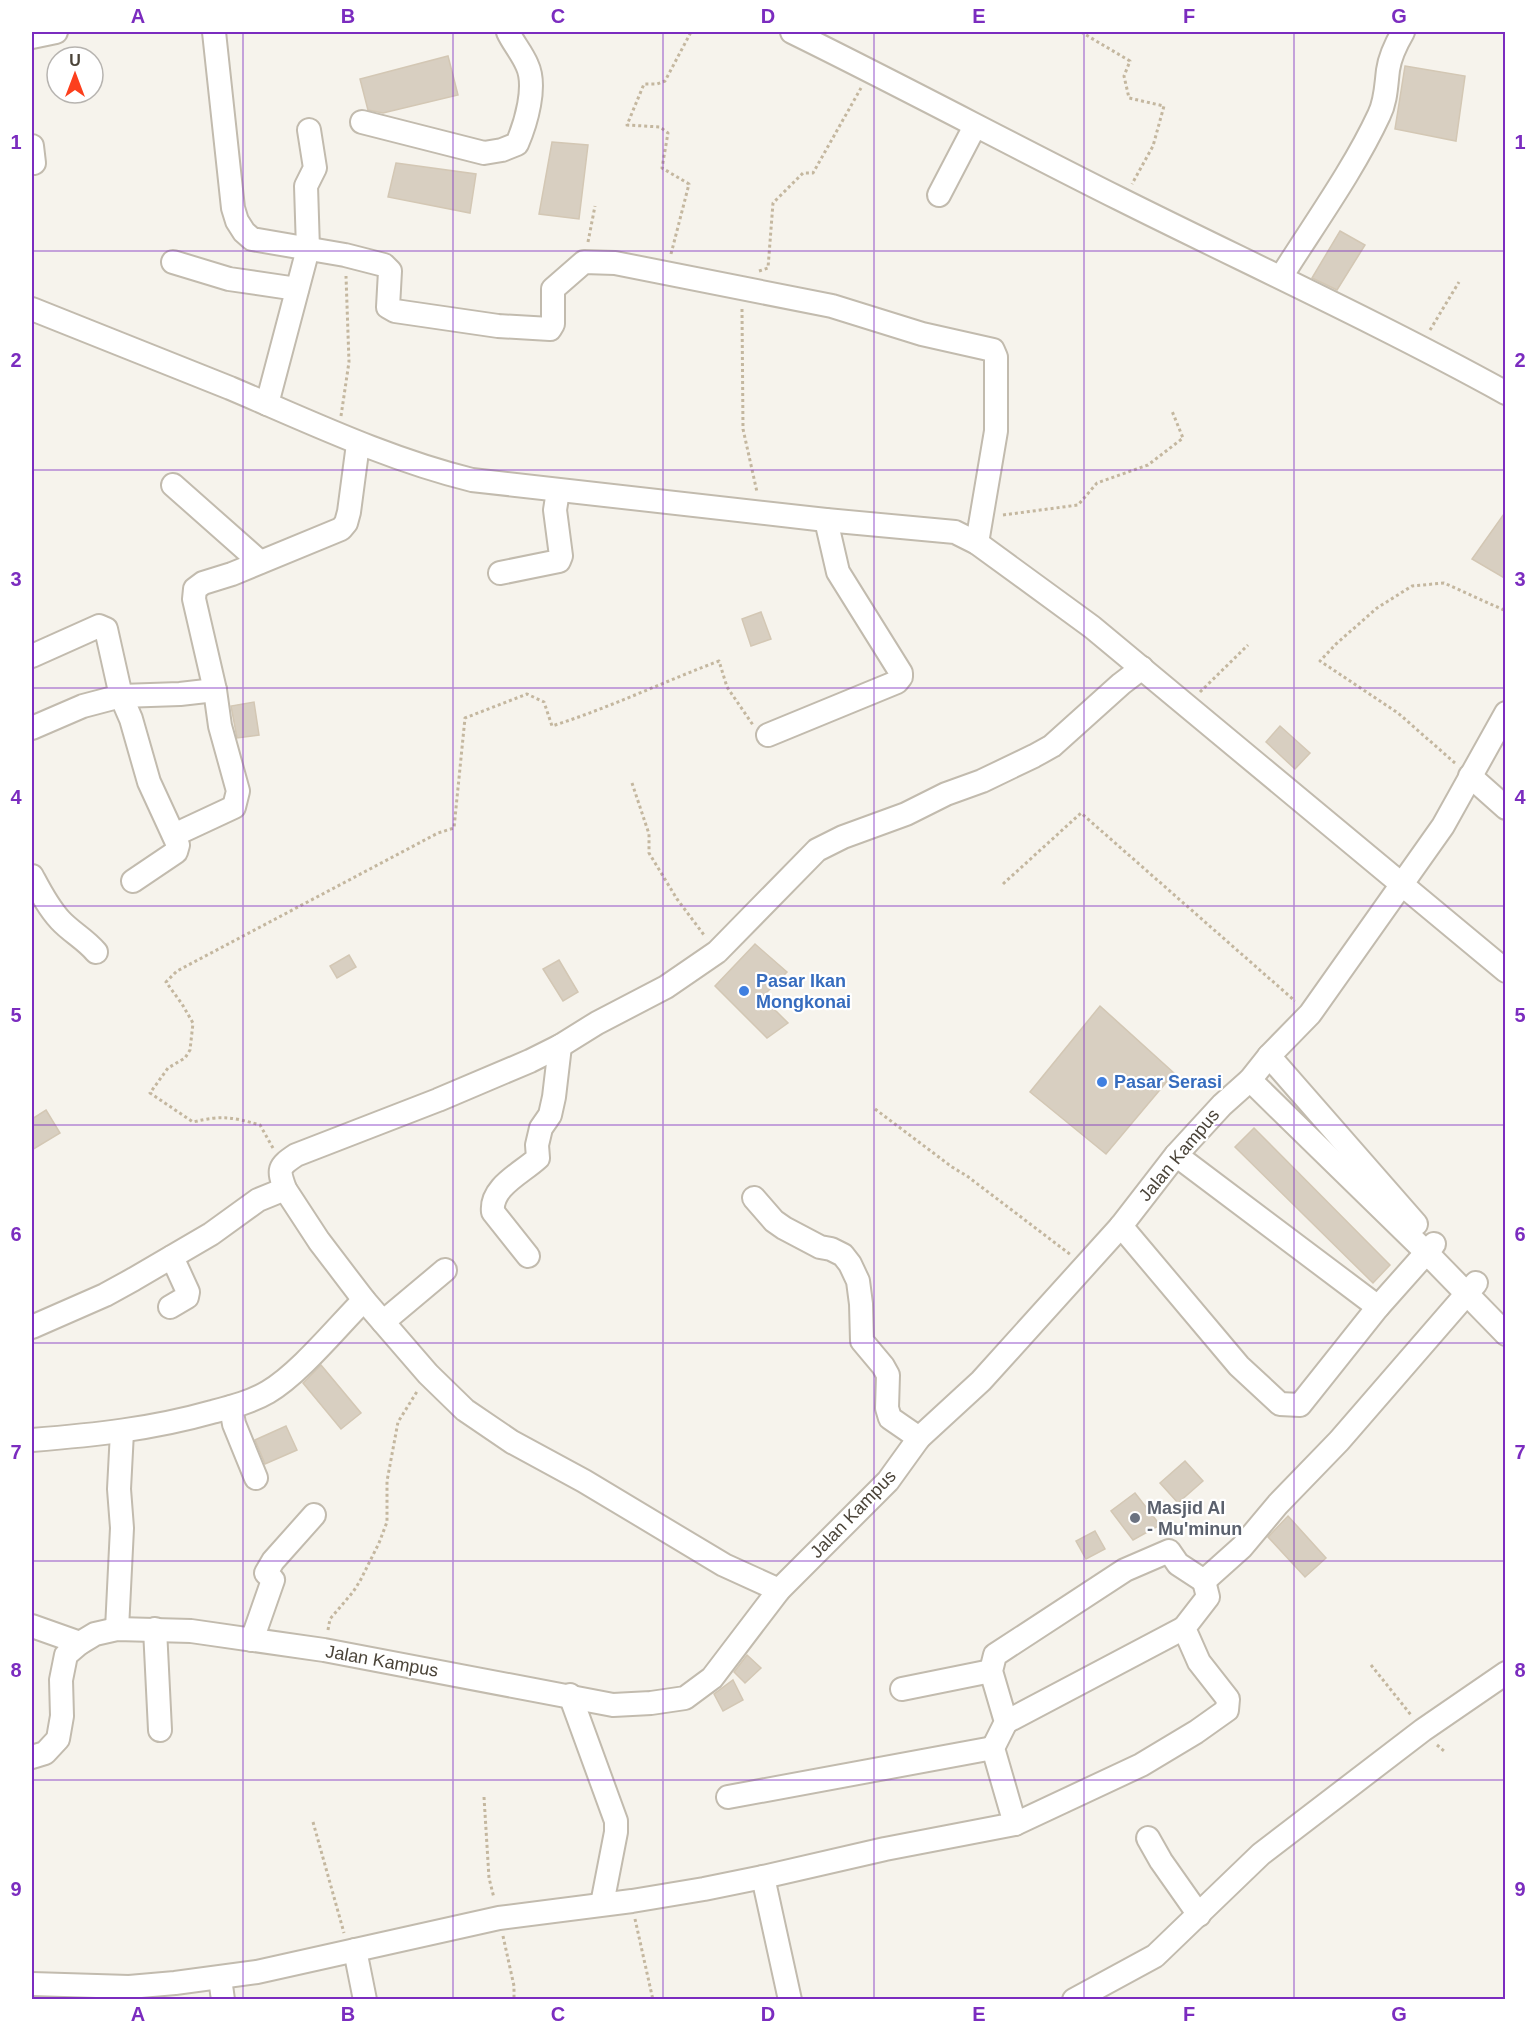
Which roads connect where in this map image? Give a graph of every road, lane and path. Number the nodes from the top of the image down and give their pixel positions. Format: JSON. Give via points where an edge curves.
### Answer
{"nodes":[{"id":1,"x":56,"y":32,"type":"edge"},
{"id":2,"x":214,"y":32,"type":"edge"},
{"id":3,"x":508,"y":32,"type":"edge"},
{"id":4,"x":691,"y":32,"type":"edge"},
{"id":5,"x":792,"y":32,"type":"edge"},
{"id":6,"x":1081,"y":32,"type":"edge"},
{"id":7,"x":1403,"y":32,"type":"edge"},
{"id":8,"x":32,"y":37,"type":"edge"},
{"id":9,"x":870,"y":70,"type":"junction"},
{"id":10,"x":362,"y":122,"type":"dead end"},
{"id":11,"x":975,"y":126,"type":"junction"},
{"id":12,"x":309,"y":130,"type":"dead end"},
{"id":13,"x":939,"y":195,"type":"dead end"},
{"id":14,"x":1123,"y":201,"type":"junction"},
{"id":15,"x":595,"y":206,"type":"dead end"},
{"id":16,"x":308,"y":249,"type":"junction"},
{"id":17,"x":345,"y":255,"type":"junction"},
{"id":18,"x":173,"y":262,"type":"dead end"},
{"id":19,"x":584,"y":262,"type":"junction"},
{"id":20,"x":665,"y":273,"type":"junction"},
{"id":21,"x":1281,"y":277,"type":"junction"},
{"id":22,"x":1458,"y":282,"type":"dead end"},
{"id":23,"x":742,"y":288,"type":"junction"},
{"id":24,"x":297,"y":289,"type":"junction"},
{"id":25,"x":32,"y":309,"type":"edge"},
{"id":26,"x":1416,"y":345,"type":"junction"},
{"id":27,"x":1506,"y":393,"type":"edge"},
{"id":28,"x":267,"y":404,"type":"junction"},
{"id":29,"x":1172,"y":411,"type":"dead end"},
{"id":30,"x":338,"y":435,"type":"junction"},
{"id":31,"x":358,"y":444,"type":"junction"},
{"id":32,"x":173,"y":485,"type":"dead end"},
{"id":33,"x":558,"y":491,"type":"junction"},
{"id":34,"x":762,"y":512,"type":"junction"},
{"id":35,"x":982,"y":518,"type":"junction"},
{"id":36,"x":826,"y":520,"type":"junction"},
{"id":37,"x":977,"y":543,"type":"junction"},
{"id":38,"x":260,"y":562,"type":"junction"},
{"id":39,"x":500,"y":573,"type":"dead end"},
{"id":40,"x":1506,"y":611,"type":"edge"},
{"id":41,"x":1248,"y":645,"type":"dead end"},
{"id":42,"x":32,"y":656,"type":"edge"},
{"id":43,"x":1142,"y":668,"type":"junction"},
{"id":44,"x":215,"y":690,"type":"junction"},
{"id":45,"x":121,"y":696,"type":"junction"},
{"id":46,"x":1186,"y":705,"type":"junction"},
{"id":47,"x":1506,"y":713,"type":"edge"},
{"id":48,"x":32,"y":728,"type":"edge"},
{"id":49,"x":768,"y":735,"type":"joint"},
{"id":50,"x":1470,"y":776,"type":"junction"},
{"id":51,"x":632,"y":783,"type":"dead end"},
{"id":52,"x":1506,"y":808,"type":"edge"},
{"id":53,"x":174,"y":835,"type":"junction"},
{"id":54,"x":32,"y":876,"type":"edge"},
{"id":55,"x":133,"y":881,"type":"dead end"},
{"id":56,"x":1402,"y":883,"type":"junction"},
{"id":57,"x":1004,"y":884,"type":"dead end"},
{"id":58,"x":96,"y":952,"type":"dead end"},
{"id":59,"x":717,"y":952,"type":"junction"},
{"id":60,"x":1506,"y":971,"type":"edge"},
{"id":61,"x":1310,"y":1014,"type":"junction"},
{"id":62,"x":560,"y":1046,"type":"junction"},
{"id":63,"x":1269,"y":1056,"type":"junction"},
{"id":64,"x":1250,"y":1080,"type":"junction"},
{"id":65,"x":875,"y":1109,"type":"dead end"},
{"id":66,"x":1176,"y":1155,"type":"junction"},
{"id":67,"x":283,"y":1164,"type":"junction"},
{"id":68,"x":285,"y":1189,"type":"junction"},
{"id":69,"x":754,"y":1198,"type":"dead end"},
{"id":70,"x":1121,"y":1226,"type":"junction"},
{"id":71,"x":1430,"y":1248,"type":"junction"},
{"id":72,"x":528,"y":1256,"type":"dead end"},
{"id":73,"x":172,"y":1257,"type":"junction"},
{"id":74,"x":1084,"y":1265,"type":"junction"},
{"id":75,"x":444,"y":1270,"type":"dead end"},
{"id":76,"x":1471,"y":1288,"type":"junction"},
{"id":77,"x":364,"y":1300,"type":"junction"},
{"id":78,"x":170,"y":1307,"type":"dead end"},
{"id":79,"x":1378,"y":1307,"type":"junction"},
{"id":80,"x":1506,"y":1313,"type":"edge"},
{"id":81,"x":383,"y":1322,"type":"junction"},
{"id":82,"x":32,"y":1327,"type":"edge"},
{"id":83,"x":1506,"y":1334,"type":"edge"},
{"id":84,"x":428,"y":1374,"type":"junction"},
{"id":85,"x":231,"y":1407,"type":"junction"},
{"id":86,"x":122,"y":1432,"type":"junction"},
{"id":87,"x":919,"y":1438,"type":"junction"},
{"id":88,"x":32,"y":1440,"type":"edge"},
{"id":89,"x":256,"y":1478,"type":"dead end"},
{"id":90,"x":314,"y":1515,"type":"dead end"},
{"id":91,"x":1204,"y":1581,"type":"junction"},
{"id":92,"x":779,"y":1590,"type":"junction"},
{"id":93,"x":32,"y":1626,"type":"edge"},
{"id":94,"x":1184,"y":1628,"type":"junction"},
{"id":95,"x":117,"y":1629,"type":"junction"},
{"id":96,"x":155,"y":1629,"type":"junction"},
{"id":97,"x":252,"y":1640,"type":"junction"},
{"id":98,"x":80,"y":1642,"type":"junction"},
{"id":99,"x":324,"y":1650,"type":"junction"},
{"id":100,"x":1371,"y":1665,"type":"dead end"},
{"id":101,"x":991,"y":1671,"type":"junction"},
{"id":102,"x":1506,"y":1673,"type":"edge"},
{"id":103,"x":902,"y":1689,"type":"dead end"},
{"id":104,"x":570,"y":1695,"type":"junction"},
{"id":105,"x":1006,"y":1722,"type":"junction"},
{"id":106,"x":160,"y":1730,"type":"dead end"},
{"id":107,"x":1423,"y":1730,"type":"junction"},
{"id":108,"x":993,"y":1748,"type":"junction"},
{"id":109,"x":1444,"y":1751,"type":"dead end"},
{"id":110,"x":32,"y":1757,"type":"edge"},
{"id":111,"x":729,"y":1797,"type":"dead end"},
{"id":112,"x":313,"y":1822,"type":"dead end"},
{"id":113,"x":1015,"y":1824,"type":"junction"},
{"id":114,"x":1148,"y":1838,"type":"dead end"},
{"id":115,"x":763,"y":1877,"type":"junction"},
{"id":116,"x":632,"y":1901,"type":"junction"},
{"id":117,"x":602,"y":1904,"type":"junction"},
{"id":118,"x":1199,"y":1915,"type":"junction"},
{"id":119,"x":352,"y":1951,"type":"junction"},
{"id":120,"x":32,"y":1984,"type":"edge"},
{"id":121,"x":222,"y":1989,"type":"edge"},
{"id":122,"x":1089,"y":1996,"type":"edge"},
{"id":123,"x":364,"y":2000,"type":"edge"},
{"id":124,"x":652,"y":2000,"type":"edge"},
{"id":125,"x":790,"y":2000,"type":"edge"}],
"edges":[{"from":1,"to":8,"type":"street"},
{"from":2,"to":16,"type":"street","via":[[237,221],[252,239]]},
{"from":3,"to":10,"type":"street","via":[[528,66],[530,95],[518,144],[484,153]]},
{"from":4,"to":20,"type":"path","via":[[665,81],[644,84],[627,125],[660,127],[668,133],[662,168],[689,184]]},
{"from":5,"to":9,"type":"street"},
{"from":6,"to":14,"type":"path","via":[[1130,61],[1124,76],[1129,98],[1164,106],[1153,147]]},
{"from":7,"to":21,"type":"street","via":[[1388,68],[1380,114]]},
{"from":9,"to":11,"type":"street"},
{"from":9,"to":23,"type":"path","via":[[813,173],[803,173],[773,203],[768,268],[752,274]]},
{"from":11,"to":13,"type":"street"},
{"from":11,"to":14,"type":"street"},
{"from":12,"to":16,"type":"street","via":[[315,168],[306,186]]},
{"from":14,"to":21,"type":"street"},
{"from":15,"to":19,"type":"path"},
{"from":16,"to":17,"type":"street"},
{"from":16,"to":24,"type":"street"},
{"from":17,"to":19,"type":"street","via":[[384,265],[390,271],[388,307],[395,311],[528,329],[550,329],[553,289]]},
{"from":17,"to":30,"type":"path","via":[[349,362]]},
{"from":18,"to":24,"type":"street","via":[[229,279]]},
{"from":19,"to":20,"type":"street","via":[[615,263]]},
{"from":20,"to":23,"type":"street"},
{"from":21,"to":26,"type":"street"},
{"from":22,"to":26,"type":"path"},
{"from":23,"to":34,"type":"path","via":[[743,429]]},
{"from":23,"to":35,"type":"street","via":[[832,306],[922,334],[993,350],[996,431]]},
{"from":24,"to":28,"type":"street"},
{"from":25,"to":28,"type":"street"},
{"from":26,"to":27,"type":"street"},
{"from":28,"to":30,"type":"street"},
{"from":29,"to":35,"type":"path","via":[[1183,438],[1148,465],[1096,483],[1078,505]]},
{"from":30,"to":31,"type":"street"},
{"from":31,"to":33,"type":"street","via":[[442,473]]},
{"from":31,"to":38,"type":"street","via":[[349,512],[341,529]]},
{"from":32,"to":38,"type":"street"},
{"from":33,"to":34,"type":"street"},
{"from":33,"to":39,"type":"street","via":[[555,510],[560,561]]},
{"from":34,"to":36,"type":"street"},
{"from":35,"to":37,"type":"street"},
{"from":36,"to":37,"type":"street","via":[[955,532]]},
{"from":36,"to":49,"type":"street","via":[[838,572],[901,677]]},
{"from":37,"to":43,"type":"street"},
{"from":38,"to":44,"type":"street","via":[[195,589]]},
{"from":40,"to":50,"type":"path","via":[[1444,583],[1412,586],[1377,608],[1320,662],[1398,713]]},
{"from":41,"to":46,"type":"path"},
{"from":42,"to":45,"type":"street","via":[[103,627]]},
{"from":43,"to":46,"type":"street"},
{"from":43,"to":59,"type":"street","via":[[1052,746],[982,781],[817,850]]},
{"from":44,"to":45,"type":"street"},
{"from":44,"to":53,"type":"street","via":[[237,800],[234,807]]},
{"from":45,"to":48,"type":"street","via":[[83,706]]},
{"from":45,"to":53,"type":"street","via":[[148,782]]},
{"from":46,"to":56,"type":"street"},
{"from":47,"to":50,"type":"street","name":"Jalan Kampus"},
{"from":49,"to":67,"type":"path","via":[[757,730],[727,687],[719,662],[552,726],[544,702],[527,694],[465,718],[454,828],[177,971],[166,982],[193,1023],[190,1050],[168,1068],[150,1093],[193,1122],[231,1117],[260,1125]]},
{"from":50,"to":52,"type":"street"},
{"from":50,"to":56,"type":"street","name":"Jalan Kampus","via":[[1443,826]]},
{"from":51,"to":59,"type":"path","via":[[649,834],[649,853]]},
{"from":53,"to":55,"type":"street","via":[[176,852]]},
{"from":54,"to":58,"type":"street","via":[[61,921]]},
{"from":56,"to":60,"type":"street"},
{"from":56,"to":61,"type":"street","name":"Jalan Kampus"},
{"from":57,"to":61,"type":"path","via":[[1082,813]]},
{"from":59,"to":62,"type":"street","via":[[666,987]]},
{"from":61,"to":63,"type":"street","name":"Jalan Kampus"},
{"from":62,"to":67,"type":"street","via":[[438,1100],[296,1155]]},
{"from":62,"to":72,"type":"street","via":[[554,1097],[550,1115],[541,1128],[538,1158],[501,1187],[492,1204],[493,1212]]},
{"from":63,"to":64,"type":"street","name":"Jalan Kampus"},
{"from":63,"to":71,"type":"street"},
{"from":64,"to":66,"type":"street","name":"Jalan Kampus"},
{"from":64,"to":71,"type":"street"},
{"from":65,"to":74,"type":"path"},
{"from":66,"to":70,"type":"street","name":"Jalan Kampus"},
{"from":66,"to":79,"type":"street"},
{"from":67,"to":68,"type":"street","via":[[279,1174]]},
{"from":68,"to":73,"type":"street","via":[[258,1200]]},
{"from":68,"to":77,"type":"street"},
{"from":69,"to":87,"type":"street","via":[[784,1228],[843,1255],[850,1264],[858,1281],[862,1341],[888,1375],[890,1418]]},
{"from":70,"to":74,"type":"street","name":"Jalan Kampus"},
{"from":70,"to":79,"type":"street","via":[[1239,1366],[1280,1404],[1300,1406]]},
{"from":71,"to":76,"type":"street"},
{"from":71,"to":79,"type":"street"},
{"from":73,"to":78,"type":"street","via":[[188,1292],[187,1297]]},
{"from":73,"to":82,"type":"street","via":[[105,1294]]},
{"from":74,"to":87,"type":"street","name":"Jalan Kampus","via":[[981,1381]]},
{"from":75,"to":81,"type":"street"},
{"from":76,"to":80,"type":"street"},
{"from":76,"to":83,"type":"street"},
{"from":76,"to":91,"type":"street","via":[[1339,1441],[1242,1547]]},
{"from":77,"to":81,"type":"street"},
{"from":77,"to":85,"type":"street","via":[[269,1392]]},
{"from":81,"to":84,"type":"street"},
{"from":84,"to":92,"type":"street","via":[[465,1410],[512,1442],[724,1565]]},
{"from":84,"to":99,"type":"path","via":[[398,1422],[383,1533],[353,1592],[330,1619]]},
{"from":85,"to":86,"type":"street"},
{"from":85,"to":89,"type":"street"},
{"from":86,"to":88,"type":"street"},
{"from":86,"to":95,"type":"street"},
{"from":87,"to":92,"type":"street","name":"Jalan Kampus","via":[[888,1481]]},
{"from":90,"to":97,"type":"street","via":[[266,1573],[273,1580]]},
{"from":91,"to":94,"type":"street","via":[[1208,1598]]},
{"from":91,"to":101,"type":"street","via":[[1178,1564],[1169,1551],[1146,1560],[995,1655]]},
{"from":92,"to":104,"type":"street","name":"Jalan Kampus","via":[[712,1678],[685,1698],[613,1705]]},
{"from":93,"to":98,"type":"street"},
{"from":94,"to":105,"type":"street"},
{"from":94,"to":113,"type":"street","via":[[1199,1662],[1228,1699],[1227,1710],[1141,1765]]},
{"from":95,"to":96,"type":"street","name":"Jalan Kampus"},
{"from":95,"to":98,"type":"street","name":"Jalan Kampus"},
{"from":96,"to":97,"type":"street","name":"Jalan Kampus"},
{"from":96,"to":106,"type":"street"},
{"from":97,"to":99,"type":"street","name":"Jalan Kampus"},
{"from":98,"to":110,"type":"street","via":[[66,1655],[58,1738],[45,1753]]},
{"from":99,"to":104,"type":"street","name":"Jalan Kampus"},
{"from":100,"to":107,"type":"path"},
{"from":101,"to":103,"type":"street"},
{"from":101,"to":105,"type":"street"},
{"from":102,"to":107,"type":"street"},
{"from":104,"to":117,"type":"street","via":[[616,1821]]},
{"from":105,"to":108,"type":"street"},
{"from":107,"to":109,"type":"path"},
{"from":107,"to":118,"type":"street","via":[[1261,1854]]},
{"from":108,"to":111,"type":"street"},
{"from":108,"to":113,"type":"street"},
{"from":112,"to":119,"type":"path"},
{"from":113,"to":115,"type":"street","via":[[838,1858]]},
{"from":114,"to":118,"type":"street"},
{"from":115,"to":116,"type":"street"},
{"from":115,"to":125,"type":"street"},
{"from":116,"to":117,"type":"street"},
{"from":116,"to":124,"type":"path"},
{"from":117,"to":119,"type":"street","via":[[499,1918]]},
{"from":118,"to":122,"type":"street","via":[[1155,1956]]},
{"from":119,"to":121,"type":"street"},
{"from":119,"to":123,"type":"street"},
{"from":120,"to":121,"type":"street"}]}
